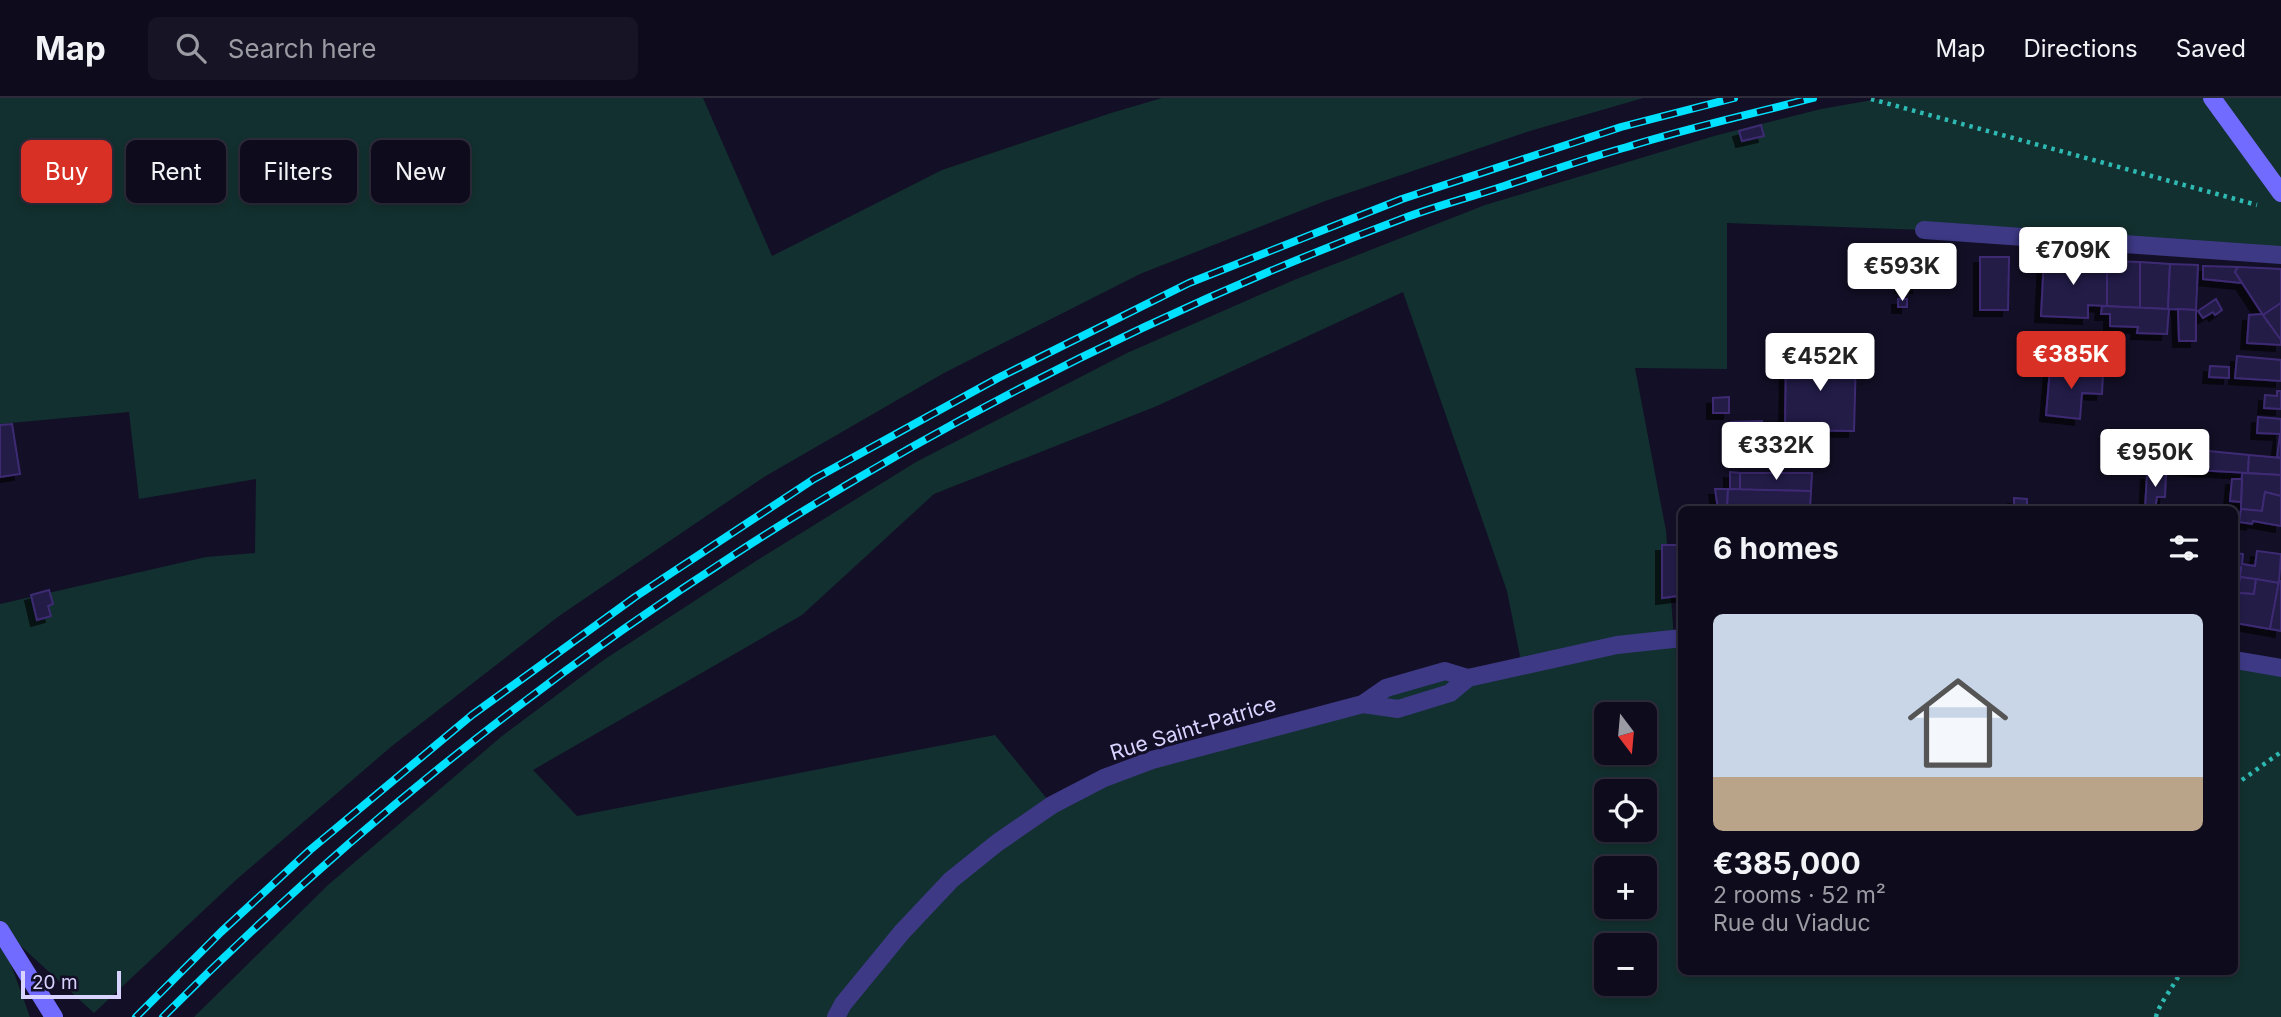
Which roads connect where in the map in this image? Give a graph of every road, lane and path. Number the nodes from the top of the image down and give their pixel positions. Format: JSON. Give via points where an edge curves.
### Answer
{"nodes":[{"id":1,"x":2212,"y":98,"type":"edge"},
{"id":2,"x":1871,"y":99,"type":"edge"},
{"id":3,"x":2281,"y":193,"type":"edge"},
{"id":4,"x":2268,"y":209,"type":"dead end"},
{"id":5,"x":1924,"y":230,"type":"dead end"},
{"id":6,"x":2281,"y":255,"type":"edge"},
{"id":7,"x":1678,"y":638,"type":"edge"},
{"id":8,"x":2238,"y":661,"type":"edge"},
{"id":9,"x":2281,"y":668,"type":"edge"},
{"id":10,"x":2281,"y":752,"type":"edge"},
{"id":11,"x":2238,"y":783,"type":"edge"},
{"id":12,"x":0,"y":930,"type":"edge"},
{"id":13,"x":2179,"y":975,"type":"edge"},
{"id":14,"x":54,"y":1017,"type":"edge"},
{"id":15,"x":836,"y":1017,"type":"edge"},
{"id":16,"x":2156,"y":1017,"type":"edge"}],
"edges":[{"from":1,"to":3,"type":"street"},
{"from":2,"to":4,"type":"path"},
{"from":5,"to":6,"type":"street"},
{"from":7,"to":15,"type":"street","name":"Rue Saint-Patrice","via":[[1617,645],[1468,678],[1450,693],[1398,709],[1363,704],[1152,760],[1104,778],[1052,805],[951,880],[902,932]]},
{"from":8,"to":9,"type":"street"},
{"from":10,"to":11,"type":"path"},
{"from":12,"to":14,"type":"street"},
{"from":13,"to":16,"type":"path"}]}
